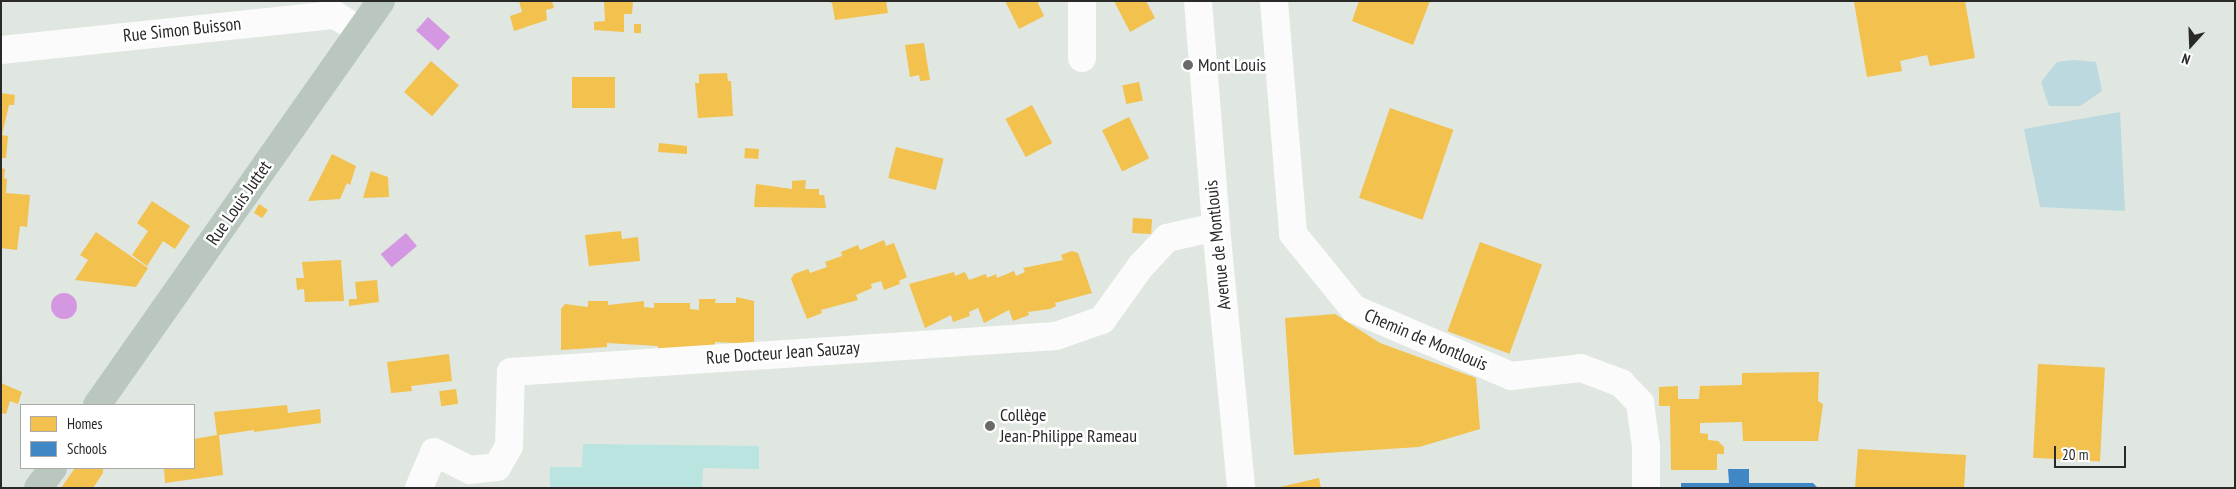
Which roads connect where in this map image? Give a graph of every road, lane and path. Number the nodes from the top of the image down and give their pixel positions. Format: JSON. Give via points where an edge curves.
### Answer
{"nodes":[{"id":1,"x":381,"y":1,"type":"edge"},
{"id":2,"x":1082,"y":1,"type":"edge"},
{"id":3,"x":1198,"y":1,"type":"edge"},
{"id":4,"x":1274,"y":1,"type":"edge"},
{"id":5,"x":359,"y":30,"type":"junction"},
{"id":6,"x":1,"y":50,"type":"edge"},
{"id":7,"x":1082,"y":58,"type":"dead end"},
{"id":8,"x":1216,"y":227,"type":"junction"},
{"id":9,"x":98,"y":404,"type":"edge"},
{"id":10,"x":52,"y":469,"type":"edge"},
{"id":11,"x":38,"y":488,"type":"edge"},
{"id":12,"x":419,"y":488,"type":"edge"},
{"id":13,"x":1241,"y":488,"type":"edge"},
{"id":14,"x":1646,"y":488,"type":"edge"}],
"edges":[{"from":1,"to":5,"type":"main road","name":"Rue Louis Juttet"},
{"from":2,"to":7,"type":"street"},
{"from":3,"to":8,"type":"street","name":"Avenue de Montlouis"},
{"from":4,"to":14,"type":"street","name":"Chemin de Montlouis","via":[[1293,234],[1354,309],[1511,376],[1581,368],[1622,383],[1640,403],[1646,446]]},
{"from":5,"to":6,"type":"street","name":"Rue Simon Buisson","via":[[335,16],[328,16]]},
{"from":5,"to":9,"type":"main road","name":"Rue Louis Juttet"},
{"from":8,"to":12,"type":"street","name":"Rue Docteur Jean Sauzay","via":[[1167,238],[1141,266],[1102,320],[1056,336],[512,372],[509,446],[497,467],[470,470],[434,452]]},
{"from":8,"to":13,"type":"street","name":"Avenue de Montlouis"},
{"from":10,"to":11,"type":"main road"}]}
